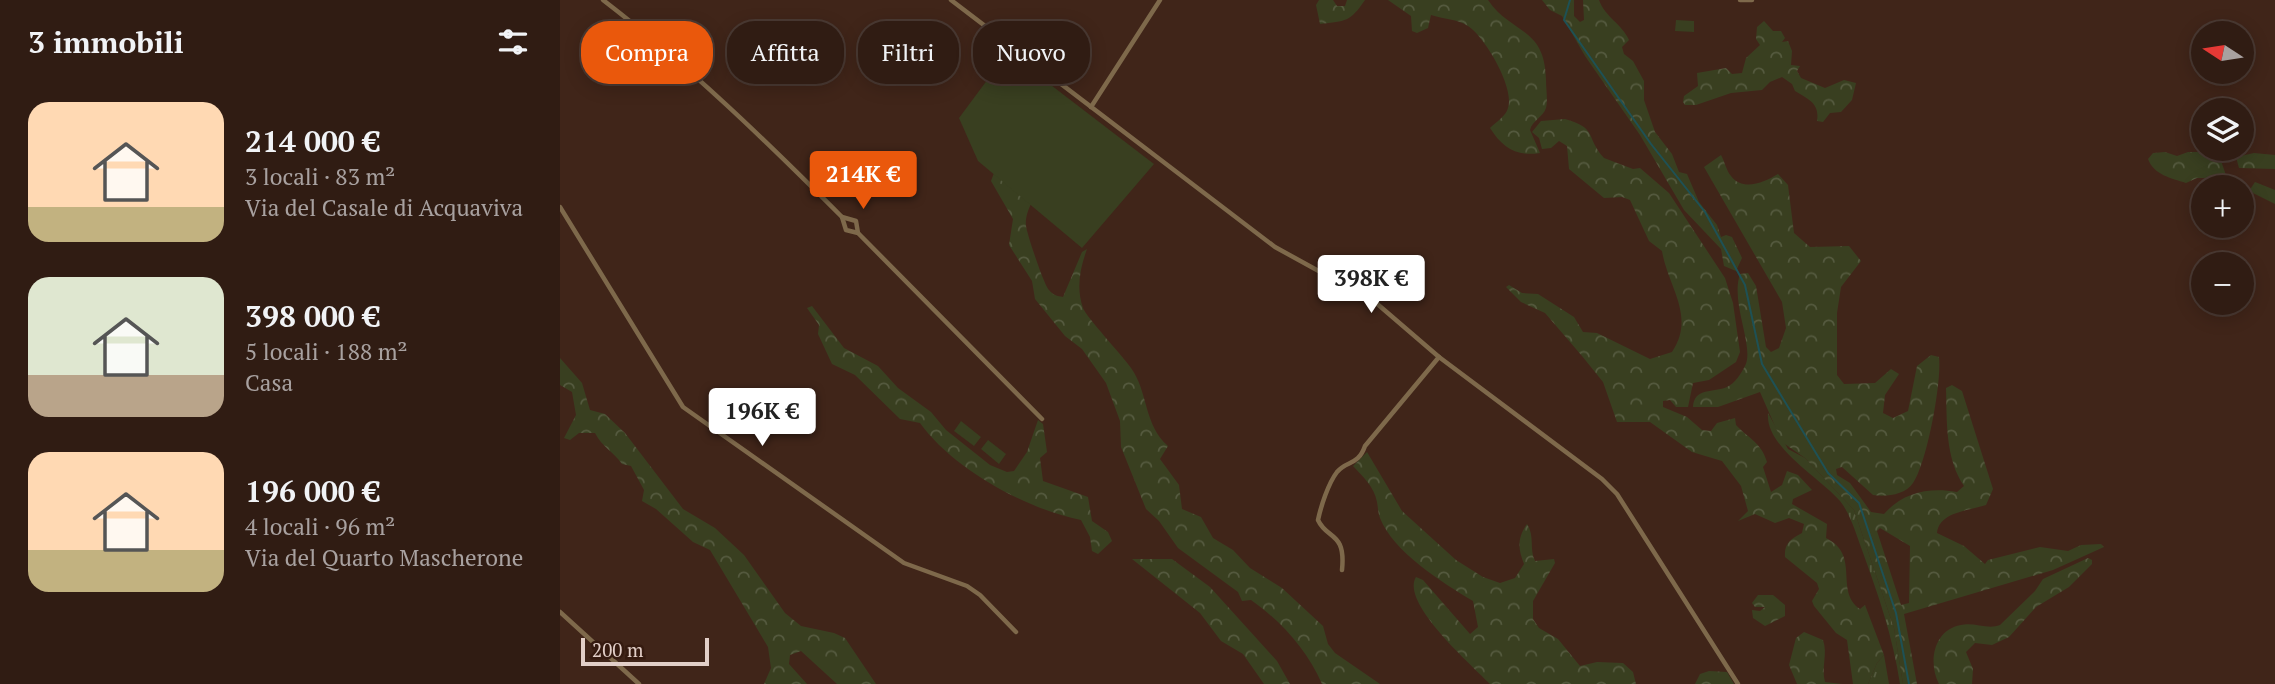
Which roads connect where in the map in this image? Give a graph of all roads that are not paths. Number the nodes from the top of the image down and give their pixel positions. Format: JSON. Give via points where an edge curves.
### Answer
{"nodes":[{"id":1,"x":603,"y":0,"type":"edge"},
{"id":2,"x":951,"y":0,"type":"edge"},
{"id":3,"x":1160,"y":0,"type":"edge"},
{"id":4,"x":1740,"y":0,"type":"edge"},
{"id":5,"x":1752,"y":0,"type":"edge"},
{"id":6,"x":1091,"y":107,"type":"junction"},
{"id":7,"x":560,"y":207,"type":"edge"},
{"id":8,"x":842,"y":217,"type":"junction"},
{"id":9,"x":858,"y":233,"type":"junction"},
{"id":10,"x":1439,"y":357,"type":"junction"},
{"id":11,"x":1042,"y":419,"type":"dead end"},
{"id":12,"x":1342,"y":570,"type":"dead end"},
{"id":13,"x":560,"y":612,"type":"edge"},
{"id":14,"x":1016,"y":632,"type":"dead end"},
{"id":15,"x":639,"y":684,"type":"edge"},
{"id":16,"x":1738,"y":684,"type":"edge"}],
"edges":[{"from":1,"to":8,"type":"street","via":[[720,96]]},
{"from":2,"to":6,"type":"street"},
{"from":3,"to":6,"type":"street"},
{"from":4,"to":5,"type":"street"},
{"from":6,"to":10,"type":"street","via":[[1275,247],[1375,302]]},
{"from":7,"to":14,"type":"street","via":[[683,407],[904,564],[974,591]]},
{"from":8,"to":9,"type":"street","via":[[846,229]]},
{"from":8,"to":9,"type":"street","via":[[856,221]]},
{"from":9,"to":11,"type":"street"},
{"from":10,"to":12,"type":"street","via":[[1359,459],[1339,470],[1333,480],[1318,520],[1338,540]]},
{"from":10,"to":16,"type":"street","via":[[1617,494]]},
{"from":13,"to":15,"type":"street"}]}
